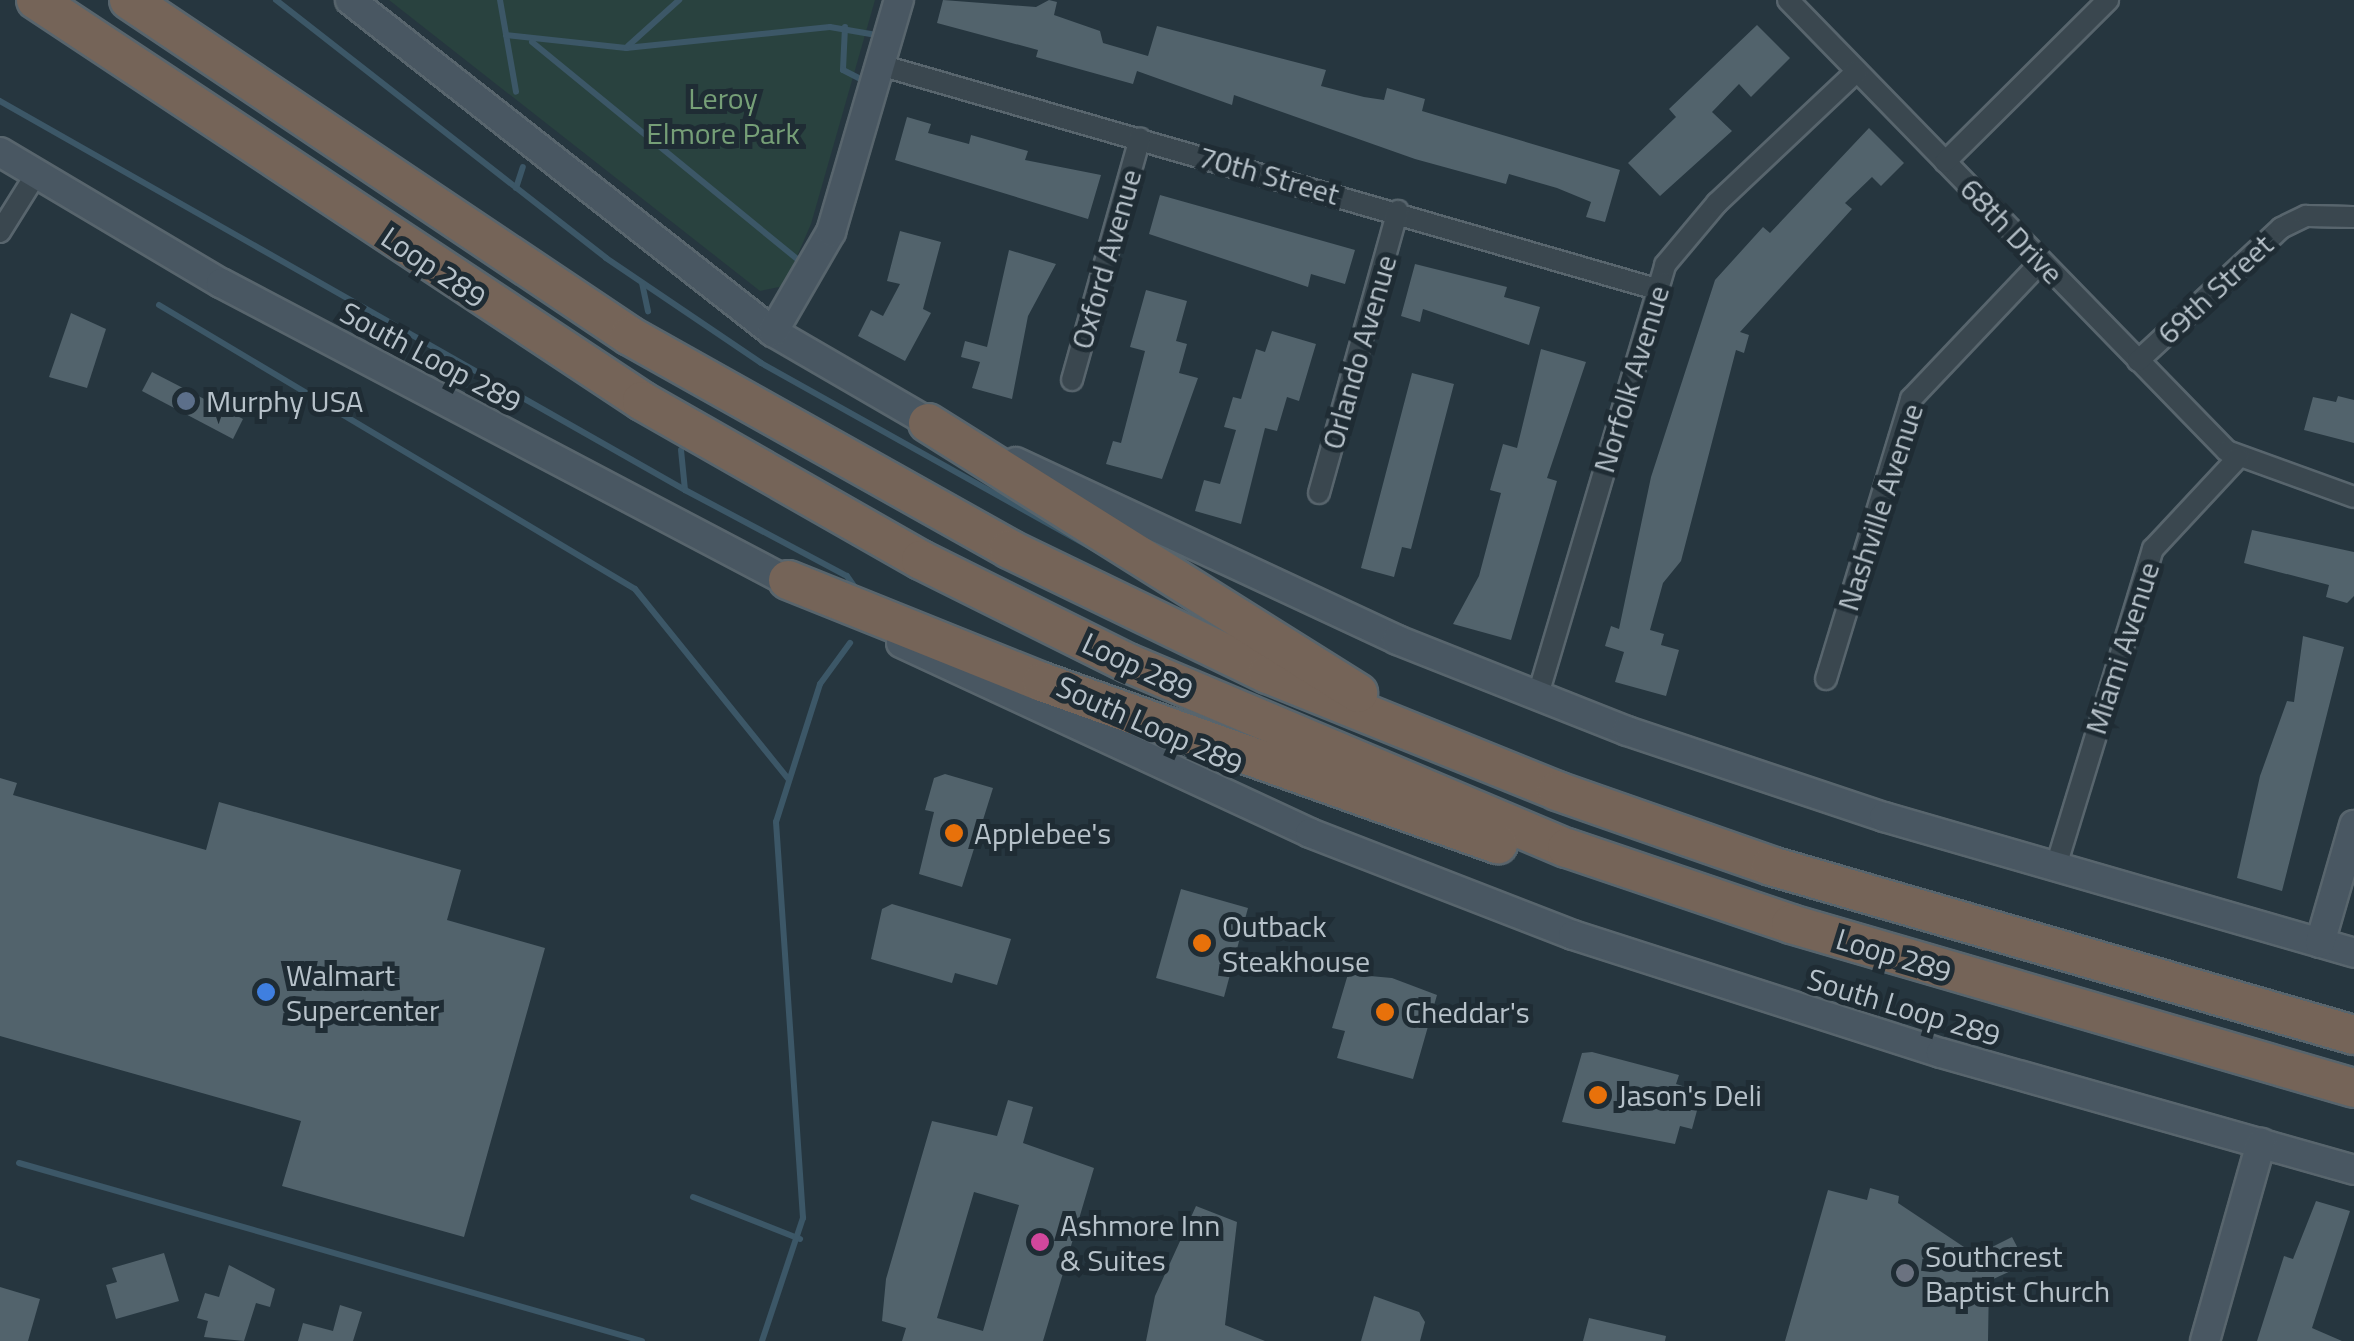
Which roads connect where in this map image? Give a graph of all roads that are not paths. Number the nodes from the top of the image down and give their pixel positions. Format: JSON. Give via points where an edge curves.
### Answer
{"nodes":[{"id":1,"x":36,"y":0,"type":"edge"},
{"id":2,"x":129,"y":0,"type":"edge"},
{"id":3,"x":350,"y":0,"type":"edge"},
{"id":4,"x":898,"y":0,"type":"edge"},
{"id":5,"x":1788,"y":0,"type":"edge"},
{"id":6,"x":2108,"y":0,"type":"edge"},
{"id":7,"x":880,"y":64,"type":"junction"},
{"id":8,"x":1857,"y":71,"type":"junction"},
{"id":9,"x":1140,"y":138,"type":"junction"},
{"id":10,"x":0,"y":152,"type":"edge"},
{"id":11,"x":1945,"y":162,"type":"junction"},
{"id":12,"x":35,"y":176,"type":"junction"},
{"id":13,"x":1398,"y":211,"type":"junction"},
{"id":14,"x":2354,"y":217,"type":"edge"},
{"id":15,"x":0,"y":232,"type":"edge"},
{"id":16,"x":2042,"y":262,"type":"junction"},
{"id":17,"x":1656,"y":289,"type":"junction"},
{"id":18,"x":774,"y":332,"type":"junction"},
{"id":19,"x":2138,"y":361,"type":"junction"},
{"id":20,"x":1072,"y":380,"type":"dead end"},
{"id":21,"x":928,"y":424,"type":"junction"},
{"id":22,"x":2238,"y":458,"type":"junction"},
{"id":23,"x":1319,"y":493,"type":"dead end"},
{"id":24,"x":2354,"y":497,"type":"edge"},
{"id":25,"x":788,"y":580,"type":"junction"},
{"id":26,"x":1826,"y":679,"type":"dead end"},
{"id":27,"x":1538,"y":698,"type":"junction"},
{"id":28,"x":1421,"y":738,"type":"junction"},
{"id":29,"x":2354,"y":825,"type":"edge"},
{"id":30,"x":2056,"y":866,"type":"junction"},
{"id":31,"x":1662,"y":880,"type":"junction"},
{"id":32,"x":2320,"y":943,"type":"junction"},
{"id":33,"x":2354,"y":952,"type":"edge"},
{"id":34,"x":2354,"y":1035,"type":"edge"},
{"id":35,"x":2354,"y":1088,"type":"edge"},
{"id":36,"x":2261,"y":1143,"type":"junction"},
{"id":37,"x":2354,"y":1170,"type":"edge"},
{"id":38,"x":2204,"y":1341,"type":"edge"}],
"edges":[{"from":1,"to":31,"type":"highway","name":"Loop 289","via":[[508,317],[890,542],[1267,726]]},
{"from":2,"to":28,"type":"highway","name":"Loop 289","via":[[630,336],[781,425],[1108,599]]},
{"from":3,"to":18,"type":"main road"},
{"from":4,"to":7,"type":"main road"},
{"from":5,"to":8,"type":"street","name":"68th Drive"},
{"from":6,"to":11,"type":"street"},
{"from":7,"to":9,"type":"street","name":"70th Street"},
{"from":7,"to":18,"type":"main road","via":[[831,232]]},
{"from":8,"to":11,"type":"street","name":"68th Drive"},
{"from":8,"to":17,"type":"street","name":"Norfolk Avenue","via":[[1684,238]]},
{"from":9,"to":13,"type":"street","name":"70th Street"},
{"from":9,"to":20,"type":"street","name":"Oxford Avenue"},
{"from":10,"to":12,"type":"main road","name":"South Loop 289"},
{"from":11,"to":16,"type":"street","name":"68th Drive"},
{"from":12,"to":15,"type":"street"},
{"from":12,"to":25,"type":"main road","name":"South Loop 289","via":[[221,283]]},
{"from":13,"to":17,"type":"street","name":"70th Street"},
{"from":13,"to":23,"type":"street","name":"Orlando Avenue"},
{"from":14,"to":19,"type":"street","name":"69th Street","via":[[2306,216],[2281,228]]},
{"from":16,"to":19,"type":"street","name":"68th Drive"},
{"from":16,"to":26,"type":"street","name":"Nashville Avenue","via":[[1911,399]]},
{"from":17,"to":27,"type":"street","name":"Norfolk Avenue"},
{"from":18,"to":21,"type":"main road"},
{"from":19,"to":22,"type":"street","name":"68th Drive"},
{"from":21,"to":27,"type":"main road"},
{"from":21,"to":28,"type":"highway"},
{"from":22,"to":24,"type":"street"},
{"from":22,"to":30,"type":"street","name":"Miami Avenue","via":[[2166,530],[2141,576]]},
{"from":25,"to":31,"type":"highway","via":[[1396,811],[1564,864]]},
{"from":25,"to":36,"type":"main road","name":"South Loop 289","via":[[1034,708],[1412,875],[1774,1002]]},
{"from":27,"to":30,"type":"main road","via":[[1717,764]]},
{"from":28,"to":34,"type":"highway","name":"Loop 289","via":[[1771,866]]},
{"from":29,"to":32,"type":"main road"},
{"from":30,"to":32,"type":"main road"},
{"from":31,"to":35,"type":"highway","name":"Loop 289"},
{"from":32,"to":33,"type":"main road"},
{"from":36,"to":37,"type":"main road","name":"South Loop 289"},
{"from":36,"to":38,"type":"main road"}]}
